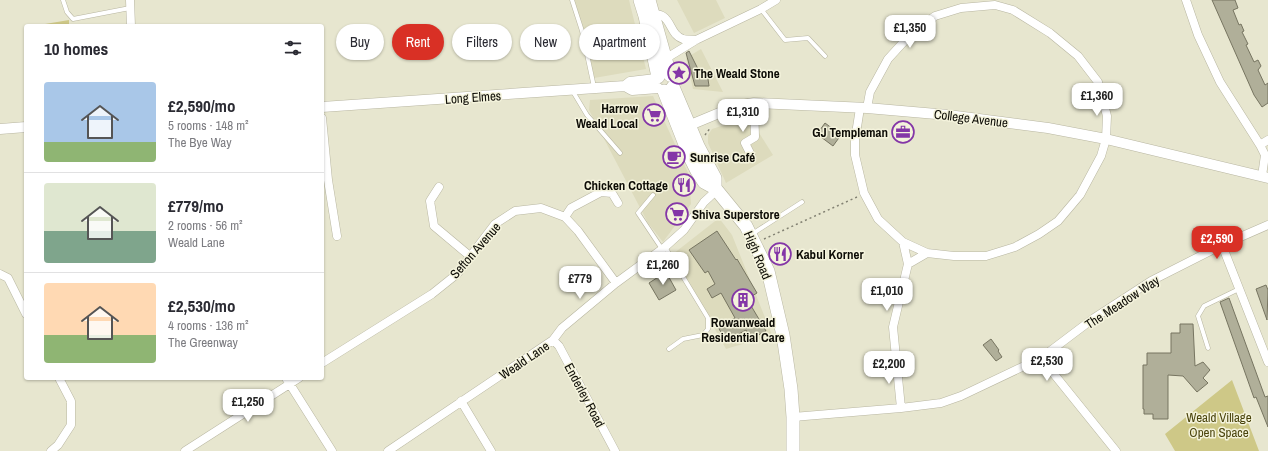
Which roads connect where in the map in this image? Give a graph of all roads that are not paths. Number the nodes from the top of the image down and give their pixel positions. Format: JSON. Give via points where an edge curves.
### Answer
{"nodes":[{"id":1,"x":63,"y":0,"type":"edge"},
{"id":2,"x":572,"y":0,"type":"edge"},
{"id":3,"x":640,"y":0,"type":"edge"},
{"id":4,"x":649,"y":0,"type":"edge"},
{"id":5,"x":776,"y":0,"type":"edge"},
{"id":6,"x":1186,"y":0,"type":"edge"},
{"id":7,"x":132,"y":2,"type":"edge"},
{"id":8,"x":995,"y":3,"type":"edge"},
{"id":9,"x":761,"y":9,"type":"junction"},
{"id":10,"x":649,"y":15,"type":"junction"},
{"id":11,"x":131,"y":24,"type":"edge"},
{"id":12,"x":696,"y":40,"type":"junction"},
{"id":13,"x":825,"y":56,"type":"dead end"},
{"id":14,"x":665,"y":59,"type":"junction"},
{"id":15,"x":663,"y":83,"type":"junction"},
{"id":16,"x":594,"y":88,"type":"junction"},
{"id":17,"x":572,"y":90,"type":"junction"},
{"id":18,"x":754,"y":103,"type":"junction"},
{"id":19,"x":324,"y":107,"type":"edge"},
{"id":20,"x":864,"y":108,"type":"junction"},
{"id":21,"x":24,"y":127,"type":"edge"},
{"id":22,"x":685,"y":127,"type":"junction"},
{"id":23,"x":0,"y":129,"type":"edge"},
{"id":24,"x":324,"y":139,"type":"edge"},
{"id":25,"x":1106,"y":139,"type":"junction"},
{"id":26,"x":1264,"y":143,"type":"edge"},
{"id":27,"x":620,"y":153,"type":"dead end"},
{"id":28,"x":751,"y":155,"type":"dead end"},
{"id":29,"x":1265,"y":177,"type":"edge"},
{"id":30,"x":439,"y":187,"type":"dead end"},
{"id":31,"x":716,"y":189,"type":"junction"},
{"id":32,"x":653,"y":195,"type":"dead end"},
{"id":33,"x":802,"y":202,"type":"dead end"},
{"id":34,"x":618,"y":203,"type":"dead end"},
{"id":35,"x":565,"y":217,"type":"junction"},
{"id":36,"x":1268,"y":225,"type":"edge"},
{"id":37,"x":337,"y":236,"type":"dead end"},
{"id":38,"x":752,"y":239,"type":"junction"},
{"id":39,"x":902,"y":242,"type":"junction"},
{"id":40,"x":1222,"y":244,"type":"junction"},
{"id":41,"x":664,"y":248,"type":"junction"},
{"id":42,"x":927,"y":253,"type":"junction"},
{"id":43,"x":471,"y":257,"type":"junction"},
{"id":44,"x":908,"y":264,"type":"junction"},
{"id":45,"x":0,"y":274,"type":"edge"},
{"id":46,"x":616,"y":283,"type":"junction"},
{"id":47,"x":1239,"y":289,"type":"junction"},
{"id":48,"x":24,"y":310,"type":"edge"},
{"id":49,"x":553,"y":340,"type":"junction"},
{"id":50,"x":1208,"y":348,"type":"dead end"},
{"id":51,"x":669,"y":349,"type":"dead end"},
{"id":52,"x":1041,"y":358,"type":"junction"},
{"id":53,"x":1268,"y":362,"type":"edge"},
{"id":54,"x":324,"y":363,"type":"edge"},
{"id":55,"x":60,"y":380,"type":"edge"},
{"id":56,"x":288,"y":381,"type":"edge"},
{"id":57,"x":461,"y":401,"type":"junction"},
{"id":58,"x":901,"y":408,"type":"junction"},
{"id":59,"x":793,"y":417,"type":"junction"},
{"id":60,"x":1114,"y":450,"type":"edge"},
{"id":61,"x":51,"y":451,"type":"edge"},
{"id":62,"x":185,"y":451,"type":"edge"},
{"id":63,"x":332,"y":451,"type":"edge"},
{"id":64,"x":388,"y":451,"type":"edge"},
{"id":65,"x":490,"y":451,"type":"edge"},
{"id":66,"x":615,"y":451,"type":"edge"},
{"id":67,"x":793,"y":451,"type":"edge"}],
"edges":[{"from":1,"to":7,"type":"lane","via":[[67,12],[73,19]]},
{"from":2,"to":16,"type":"lane","via":[[582,31]]},
{"from":3,"to":10,"type":"main road","name":"High Road"},
{"from":4,"to":10,"type":"main road","name":"High Road"},
{"from":5,"to":9,"type":"street"},
{"from":6,"to":26,"type":"street","via":[[1198,36],[1220,82]]},
{"from":7,"to":11,"type":"street"},
{"from":8,"to":20,"type":"street","via":[[961,8],[935,16],[910,35],[888,59]]},
{"from":8,"to":25,"type":"street","via":[[1013,10],[1050,33],[1078,56],[1098,82],[1107,116]]},
{"from":9,"to":12,"type":"street"},
{"from":9,"to":13,"type":"lane","via":[[785,40],[808,38]]},
{"from":10,"to":12,"type":"street","via":[[666,18],[677,35],[684,39]]},
{"from":10,"to":14,"type":"main road","name":"High Road"},
{"from":10,"to":15,"type":"main road","name":"High Road"},
{"from":12,"to":14,"type":"street"},
{"from":14,"to":15,"type":"main road","name":"High Road"},
{"from":15,"to":16,"type":"street","name":"Long Elmes","via":[[632,90],[625,86]]},
{"from":15,"to":22,"type":"main road","name":"High Road"},
{"from":16,"to":17,"type":"street","name":"Long Elmes"},
{"from":17,"to":19,"type":"street","name":"Long Elmes"},
{"from":17,"to":27,"type":"lane","via":[[587,115]]},
{"from":18,"to":20,"type":"street","name":"College Avenue"},
{"from":18,"to":22,"type":"street","name":"College Avenue","via":[[736,106]]},
{"from":18,"to":28,"type":"street","via":[[755,137],[745,143]]},
{"from":20,"to":25,"type":"street","name":"College Avenue","via":[[948,115],[1048,128]]},
{"from":20,"to":39,"type":"street","via":[[855,140],[855,155],[864,193],[878,219]]},
{"from":21,"to":23,"type":"street"},
{"from":22,"to":31,"type":"main road","name":"High Road","via":[[690,157],[700,177]]},
{"from":24,"to":37,"type":"street"},
{"from":25,"to":29,"type":"street","name":"College Avenue"},
{"from":25,"to":42,"type":"street","via":[[1101,156],[1080,195],[1058,221],[1039,234],[1015,247],[986,256]]},
{"from":26,"to":29,"type":"street"},
{"from":30,"to":43,"type":"street","via":[[430,201],[434,226]]},
{"from":31,"to":38,"type":"main road","name":"High Road","via":[[746,226]]},
{"from":31,"to":41,"type":"street","name":"Weald Lane","via":[[684,230]]},
{"from":32,"to":41,"type":"lane","via":[[638,214]]},
{"from":33,"to":38,"type":"lane"},
{"from":34,"to":35,"type":"street","via":[[612,193],[601,192],[571,208]]},
{"from":35,"to":43,"type":"street","name":"Sefton Avenue","via":[[541,208],[515,211],[495,224]]},
{"from":35,"to":46,"type":"street","name":"Sefton Avenue"},
{"from":36,"to":40,"type":"street","name":"The Meadow Way"},
{"from":38,"to":59,"type":"main road","name":"High Road","via":[[768,271],[783,335]]},
{"from":39,"to":42,"type":"street"},
{"from":39,"to":44,"type":"street"},
{"from":40,"to":47,"type":"street"},
{"from":40,"to":52,"type":"street","name":"The Meadow Way","via":[[1151,281],[1094,318]]},
{"from":41,"to":46,"type":"street","name":"Weald Lane"},
{"from":41,"to":51,"type":"lane","via":[[708,318],[708,330],[703,335],[683,339]]},
{"from":42,"to":44,"type":"street"},
{"from":43,"to":54,"type":"street","name":"Sefton Avenue","via":[[457,274],[432,294]]},
{"from":44,"to":58,"type":"street","via":[[893,327]]},
{"from":45,"to":48,"type":"street","via":[[8,278]]},
{"from":46,"to":49,"type":"street","name":"Weald Lane","via":[[562,328]]},
{"from":47,"to":50,"type":"lane","via":[[1204,306],[1198,316]]},
{"from":47,"to":53,"type":"street"},
{"from":49,"to":57,"type":"street","name":"Weald Lane"},
{"from":49,"to":66,"type":"street","name":"Enderley Road","via":[[559,346]]},
{"from":52,"to":58,"type":"street","name":"The Meadow Way","via":[[961,396]]},
{"from":52,"to":60,"type":"street"},
{"from":55,"to":61,"type":"street","via":[[71,401],[71,424],[58,445]]},
{"from":56,"to":62,"type":"street"},
{"from":56,"to":63,"type":"street"},
{"from":57,"to":64,"type":"street","name":"Weald Lane"},
{"from":57,"to":65,"type":"street"},
{"from":58,"to":59,"type":"street","name":"The Meadow Way"},
{"from":59,"to":67,"type":"main road","name":"High Road"}]}
